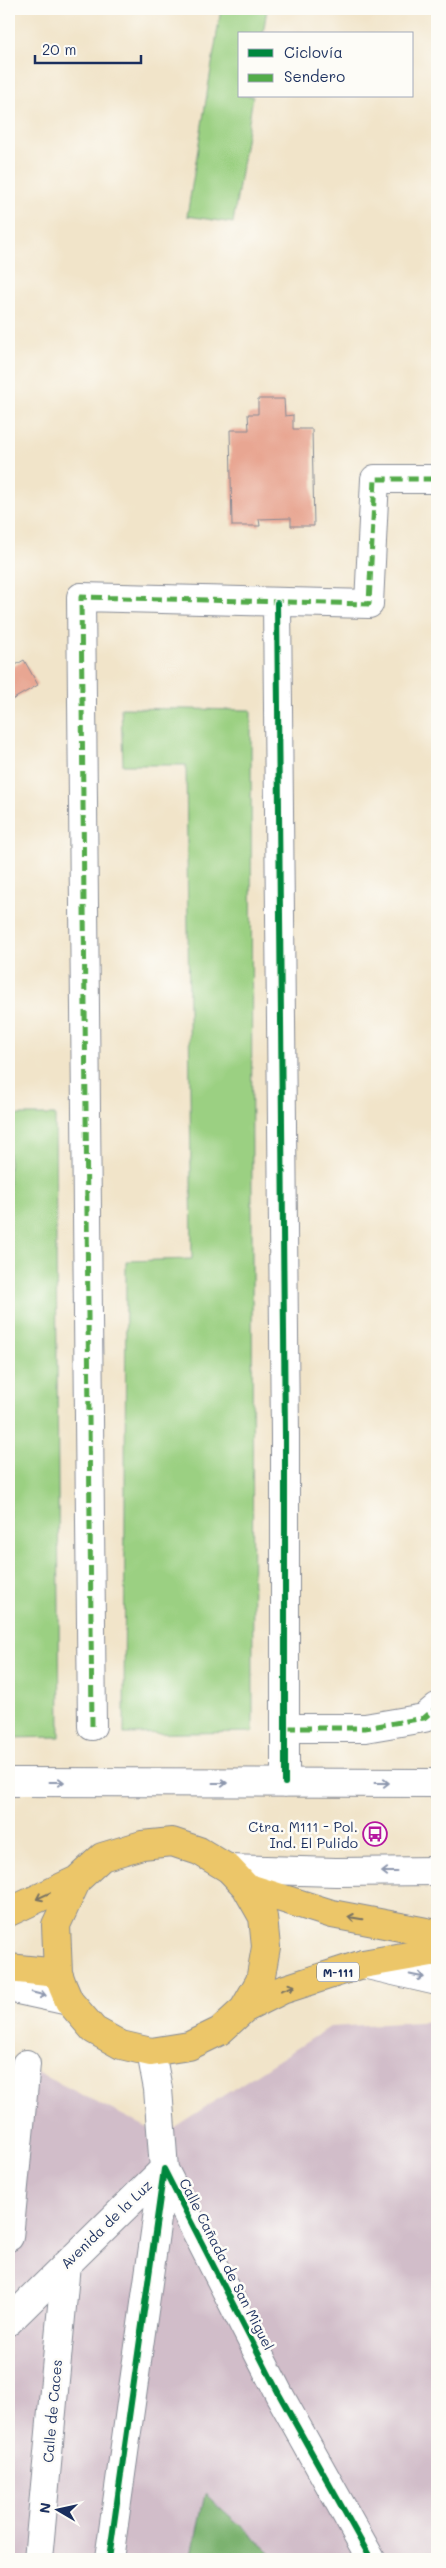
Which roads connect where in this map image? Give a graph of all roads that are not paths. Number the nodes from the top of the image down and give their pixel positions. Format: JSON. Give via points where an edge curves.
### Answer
{"nodes":[{"id":1,"x":437,"y":479,"type":"edge"},
{"id":2,"x":277,"y":603,"type":"junction"},
{"id":3,"x":437,"y":1707,"type":"edge"},
{"id":4,"x":92,"y":1726,"type":"dead end"},
{"id":5,"x":286,"y":1728,"type":"junction"},
{"id":6,"x":9,"y":1782,"type":"edge"},
{"id":7,"x":285,"y":1783,"type":"junction"},
{"id":8,"x":437,"y":1783,"type":"edge"},
{"id":9,"x":437,"y":1871,"type":"edge"},
{"id":10,"x":238,"y":1878,"type":"junction"},
{"id":11,"x":77,"y":1880,"type":"junction"},
{"id":12,"x":9,"y":1912,"type":"edge"},
{"id":13,"x":437,"y":1934,"type":"edge"},
{"id":14,"x":437,"y":1951,"type":"edge"},
{"id":15,"x":363,"y":1964,"type":"junction"},
{"id":16,"x":9,"y":1968,"type":"edge"},
{"id":17,"x":58,"y":1973,"type":"junction"},
{"id":18,"x":437,"y":1981,"type":"edge"},
{"id":19,"x":9,"y":1988,"type":"edge"},
{"id":20,"x":69,"y":2001,"type":"junction"},
{"id":21,"x":244,"y":2009,"type":"junction"},
{"id":22,"x":151,"y":2052,"type":"junction"},
{"id":23,"x":26,"y":2064,"type":"dead end"},
{"id":24,"x":164,"y":2169,"type":"junction"},
{"id":25,"x":9,"y":2237,"type":"edge"},
{"id":26,"x":66,"y":2264,"type":"junction"},
{"id":27,"x":9,"y":2321,"type":"edge"},
{"id":28,"x":38,"y":2559,"type":"edge"},
{"id":29,"x":109,"y":2559,"type":"edge"},
{"id":30,"x":371,"y":2559,"type":"edge"}],
"edges":[{"from":1,"to":2,"type":"street","via":[[375,479],[369,604]]},
{"from":2,"to":4,"type":"street","via":[[81,597]]},
{"from":2,"to":5,"type":"street"},
{"from":3,"to":5,"type":"street","via":[[424,1718],[364,1728]]},
{"from":5,"to":7,"type":"street"},
{"from":6,"to":7,"type":"street","one_way":true},
{"from":7,"to":8,"type":"street","one_way":true},
{"from":9,"to":10,"type":"street","one_way":true,"via":[[336,1872]]},
{"from":10,"to":11,"type":"main road","number":"M-111","via":[[216,1859],[172,1842],[142,1845],[102,1857]]},
{"from":13,"to":10,"type":"main road","number":"M-111","one_way":true,"via":[[332,1914]]},
{"from":10,"to":21,"type":"main road","number":"M-111","via":[[263,1918],[266,1947],[260,1981]]},
{"from":11,"to":12,"type":"main road","number":"M-111","one_way":true},
{"from":11,"to":17,"type":"main road","number":"M-111","via":[[56,1925]]},
{"from":14,"to":15,"type":"main road","number":"M-111"},
{"from":15,"to":18,"type":"street","one_way":true},
{"from":21,"to":15,"type":"main road","number":"M-111","one_way":true,"via":[[282,1990]]},
{"from":16,"to":17,"type":"main road"},
{"from":17,"to":20,"type":"main road","number":"M-111"},
{"from":19,"to":20,"type":"street","one_way":true},
{"from":20,"to":22,"type":"main road","number":"M-111","via":[[94,2030],[121,2045]]},
{"from":21,"to":22,"type":"main road","number":"M-111","via":[[220,2031],[189,2046]]},
{"from":22,"to":24,"type":"street","name":"Avenida de la Luz","via":[[158,2088]]},
{"from":23,"to":25,"type":"street"},
{"from":24,"to":26,"type":"street","name":"Avenida de la Luz"},
{"from":24,"to":29,"type":"street","name":"Calle Cañada de San Miguel"},
{"from":24,"to":30,"type":"street","name":"Calle Cañada de San Miguel","via":[[280,2396]]},
{"from":26,"to":27,"type":"street","name":"Avenida de la Luz"},
{"from":26,"to":28,"type":"street","name":"Calle de Caces"}]}
